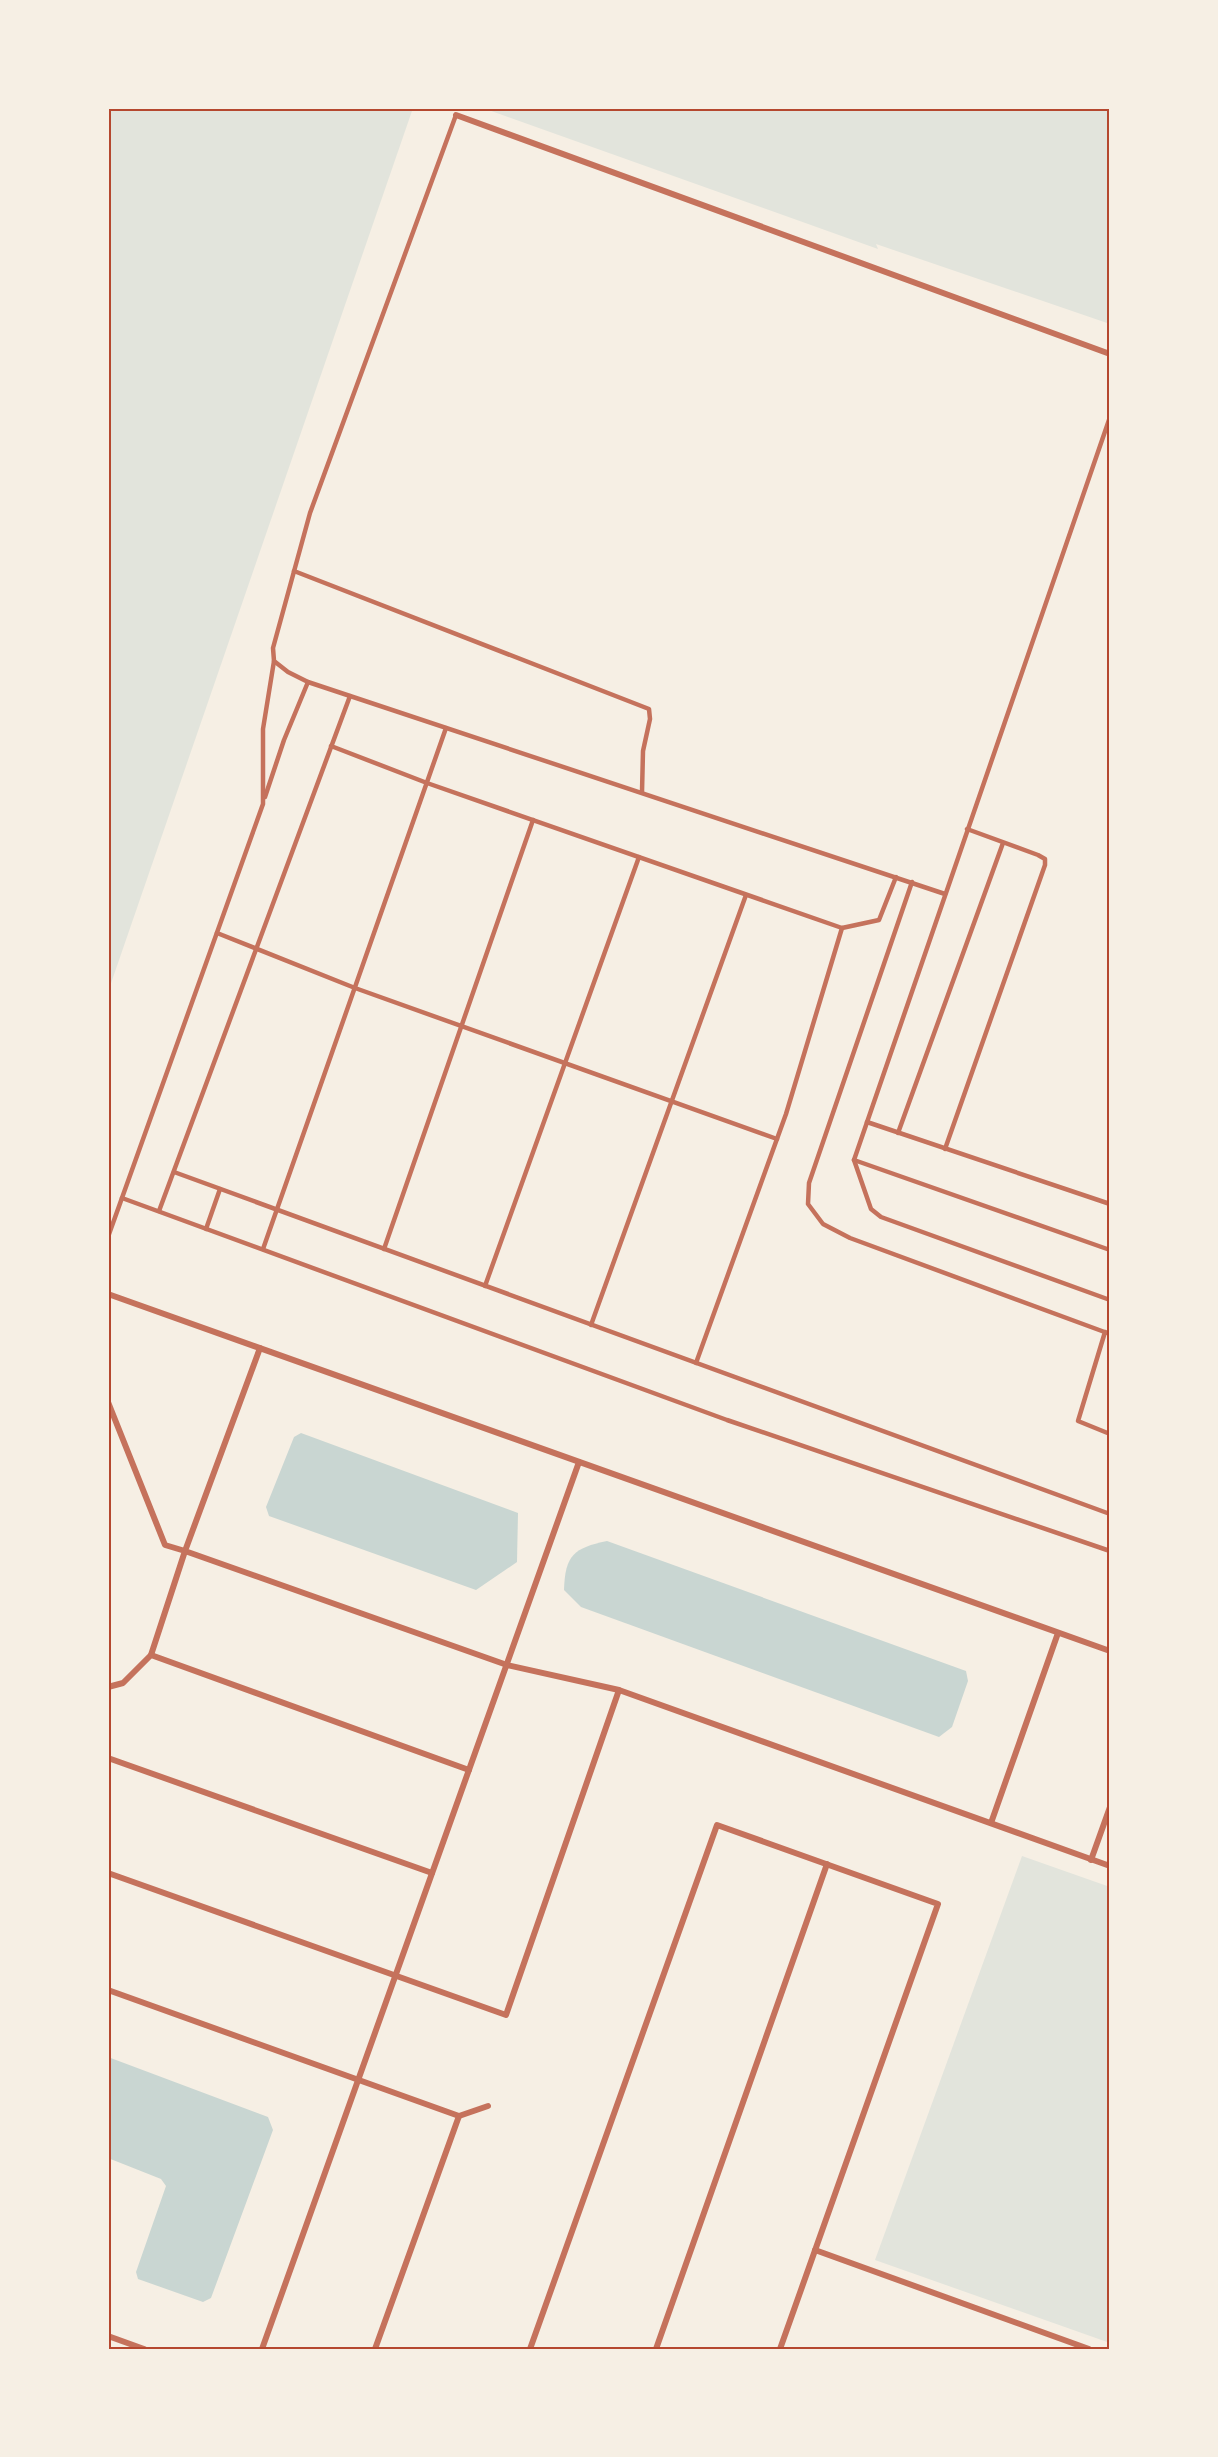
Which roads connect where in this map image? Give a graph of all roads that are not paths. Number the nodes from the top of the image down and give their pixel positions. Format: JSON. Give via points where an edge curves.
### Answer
{"nodes":[{"id":1,"x":456,"y":115,"type":"joint"},
{"id":2,"x":1110,"y":354,"type":"edge"},
{"id":3,"x":1110,"y":417,"type":"edge"},
{"id":4,"x":294,"y":571,"type":"junction"},
{"id":5,"x":274,"y":661,"type":"junction"},
{"id":6,"x":308,"y":682,"type":"junction"},
{"id":7,"x":350,"y":696,"type":"junction"},
{"id":8,"x":446,"y":728,"type":"junction"},
{"id":9,"x":331,"y":746,"type":"junction"},
{"id":10,"x":427,"y":783,"type":"junction"},
{"id":11,"x":642,"y":792,"type":"junction"},
{"id":12,"x":263,"y":804,"type":"junction"},
{"id":13,"x":533,"y":820,"type":"junction"},
{"id":14,"x":967,"y":829,"type":"junction"},
{"id":15,"x":1003,"y":843,"type":"junction"},
{"id":16,"x":639,"y":857,"type":"junction"},
{"id":17,"x":896,"y":877,"type":"junction"},
{"id":18,"x":912,"y":882,"type":"junction"},
{"id":19,"x":945,"y":894,"type":"junction"},
{"id":20,"x":746,"y":895,"type":"junction"},
{"id":21,"x":842,"y":928,"type":"junction"},
{"id":22,"x":217,"y":933,"type":"junction"},
{"id":23,"x":256,"y":950,"type":"junction"},
{"id":24,"x":355,"y":987,"type":"junction"},
{"id":25,"x":462,"y":1026,"type":"junction"},
{"id":26,"x":564,"y":1063,"type":"junction"},
{"id":27,"x":672,"y":1101,"type":"junction"},
{"id":28,"x":867,"y":1122,"type":"junction"},
{"id":29,"x":898,"y":1133,"type":"junction"},
{"id":30,"x":777,"y":1139,"type":"junction"},
{"id":31,"x":945,"y":1149,"type":"junction"},
{"id":32,"x":854,"y":1160,"type":"junction"},
{"id":33,"x":174,"y":1172,"type":"junction"},
{"id":34,"x":220,"y":1189,"type":"junction"},
{"id":35,"x":122,"y":1198,"type":"junction"},
{"id":36,"x":1110,"y":1204,"type":"edge"},
{"id":37,"x":277,"y":1209,"type":"junction"},
{"id":38,"x":159,"y":1211,"type":"junction"},
{"id":39,"x":207,"y":1229,"type":"junction"},
{"id":40,"x":108,"y":1237,"type":"edge"},
{"id":41,"x":384,"y":1249,"type":"junction"},
{"id":42,"x":263,"y":1250,"type":"junction"},
{"id":43,"x":1110,"y":1250,"type":"edge"},
{"id":44,"x":485,"y":1286,"type":"junction"},
{"id":45,"x":108,"y":1294,"type":"edge"},
{"id":46,"x":1110,"y":1300,"type":"edge"},
{"id":47,"x":591,"y":1324,"type":"junction"},
{"id":48,"x":1107,"y":1333,"type":"edge"},
{"id":49,"x":260,"y":1348,"type":"junction"},
{"id":50,"x":696,"y":1363,"type":"junction"},
{"id":51,"x":108,"y":1402,"type":"edge"},
{"id":52,"x":1110,"y":1434,"type":"edge"},
{"id":53,"x":579,"y":1462,"type":"junction"},
{"id":54,"x":1110,"y":1514,"type":"edge"},
{"id":55,"x":185,"y":1551,"type":"junction"},
{"id":56,"x":1110,"y":1551,"type":"edge"},
{"id":57,"x":1058,"y":1633,"type":"junction"},
{"id":58,"x":1110,"y":1651,"type":"edge"},
{"id":59,"x":151,"y":1655,"type":"junction"},
{"id":60,"x":507,"y":1665,"type":"junction"},
{"id":61,"x":108,"y":1687,"type":"edge"},
{"id":62,"x":619,"y":1690,"type":"junction"},
{"id":63,"x":108,"y":1758,"type":"edge"},
{"id":64,"x":469,"y":1770,"type":"junction"},
{"id":65,"x":1110,"y":1807,"type":"edge"},
{"id":66,"x":991,"y":1823,"type":"junction"},
{"id":67,"x":1092,"y":1860,"type":"junction"},
{"id":68,"x":827,"y":1864,"type":"junction"},
{"id":69,"x":1110,"y":1866,"type":"edge"},
{"id":70,"x":108,"y":1873,"type":"edge"},
{"id":71,"x":432,"y":1873,"type":"junction"},
{"id":72,"x":395,"y":1977,"type":"junction"},
{"id":73,"x":108,"y":1990,"type":"edge"},
{"id":74,"x":358,"y":2080,"type":"junction"},
{"id":75,"x":488,"y":2106,"type":"dead end"},
{"id":76,"x":459,"y":2116,"type":"junction"},
{"id":77,"x":815,"y":2250,"type":"junction"},
{"id":78,"x":108,"y":2336,"type":"edge"},
{"id":79,"x":144,"y":2349,"type":"edge"},
{"id":80,"x":262,"y":2349,"type":"edge"},
{"id":81,"x":375,"y":2349,"type":"edge"},
{"id":82,"x":530,"y":2349,"type":"edge"},
{"id":83,"x":656,"y":2349,"type":"edge"},
{"id":84,"x":780,"y":2349,"type":"edge"},
{"id":85,"x":1089,"y":2349,"type":"edge"}],
"edges":[{"from":1,"to":2,"type":"street"},
{"from":1,"to":4,"type":"lane","via":[[310,513]]},
{"from":3,"to":14,"type":"lane"},
{"from":4,"to":5,"type":"lane","via":[[273,648]]},
{"from":4,"to":11,"type":"lane","via":[[649,709]]},
{"from":5,"to":6,"type":"lane"},
{"from":5,"to":12,"type":"lane","via":[[263,729]]},
{"from":6,"to":7,"type":"lane"},
{"from":6,"to":12,"type":"lane"},
{"from":7,"to":8,"type":"lane"},
{"from":7,"to":9,"type":"lane"},
{"from":8,"to":10,"type":"lane"},
{"from":8,"to":11,"type":"lane"},
{"from":9,"to":10,"type":"lane"},
{"from":9,"to":23,"type":"lane"},
{"from":10,"to":13,"type":"lane"},
{"from":10,"to":24,"type":"lane"},
{"from":11,"to":17,"type":"lane"},
{"from":12,"to":22,"type":"lane"},
{"from":13,"to":16,"type":"lane"},
{"from":13,"to":25,"type":"lane"},
{"from":14,"to":15,"type":"lane"},
{"from":14,"to":19,"type":"lane"},
{"from":15,"to":29,"type":"lane"},
{"from":15,"to":31,"type":"lane","via":[[1038,855],[1045,859],[1045,865]]},
{"from":16,"to":20,"type":"lane"},
{"from":16,"to":26,"type":"lane"},
{"from":17,"to":18,"type":"lane"},
{"from":17,"to":21,"type":"lane","via":[[879,920]]},
{"from":18,"to":19,"type":"lane"},
{"from":18,"to":48,"type":"lane","via":[[809,1183],[808,1204],[824,1224],[850,1238]]},
{"from":19,"to":28,"type":"lane"},
{"from":20,"to":21,"type":"lane"},
{"from":20,"to":27,"type":"lane"},
{"from":21,"to":30,"type":"lane"},
{"from":22,"to":23,"type":"lane"},
{"from":22,"to":35,"type":"lane"},
{"from":23,"to":24,"type":"lane"},
{"from":23,"to":33,"type":"lane"},
{"from":24,"to":25,"type":"lane"},
{"from":24,"to":37,"type":"lane"},
{"from":25,"to":26,"type":"lane"},
{"from":25,"to":41,"type":"lane"},
{"from":26,"to":27,"type":"lane"},
{"from":26,"to":44,"type":"lane"},
{"from":27,"to":30,"type":"lane"},
{"from":27,"to":47,"type":"lane"},
{"from":28,"to":29,"type":"lane"},
{"from":28,"to":32,"type":"lane"},
{"from":29,"to":31,"type":"lane"},
{"from":30,"to":50,"type":"lane"},
{"from":31,"to":36,"type":"lane"},
{"from":32,"to":43,"type":"lane"},
{"from":32,"to":46,"type":"lane","via":[[871,1209],[881,1217]]},
{"from":33,"to":34,"type":"lane"},
{"from":33,"to":38,"type":"lane"},
{"from":34,"to":37,"type":"lane"},
{"from":34,"to":39,"type":"lane"},
{"from":35,"to":38,"type":"lane"},
{"from":35,"to":40,"type":"lane"},
{"from":37,"to":41,"type":"lane"},
{"from":37,"to":42,"type":"lane"},
{"from":38,"to":39,"type":"lane"},
{"from":39,"to":42,"type":"lane"},
{"from":41,"to":44,"type":"lane"},
{"from":42,"to":56,"type":"lane","via":[[727,1420]]},
{"from":44,"to":47,"type":"lane"},
{"from":45,"to":49,"type":"street"},
{"from":47,"to":50,"type":"lane"},
{"from":48,"to":52,"type":"lane","via":[[1078,1421]]},
{"from":49,"to":53,"type":"street"},
{"from":49,"to":55,"type":"street"},
{"from":50,"to":54,"type":"lane"},
{"from":51,"to":55,"type":"street","via":[[165,1545]]},
{"from":53,"to":57,"type":"street"},
{"from":53,"to":60,"type":"street"},
{"from":55,"to":59,"type":"street"},
{"from":55,"to":60,"type":"street"},
{"from":57,"to":58,"type":"street"},
{"from":57,"to":66,"type":"street"},
{"from":59,"to":61,"type":"street","via":[[123,1683]]},
{"from":59,"to":64,"type":"street"},
{"from":60,"to":62,"type":"street"},
{"from":60,"to":64,"type":"street"},
{"from":62,"to":66,"type":"street"},
{"from":62,"to":72,"type":"street","via":[[506,2015]]},
{"from":63,"to":71,"type":"street"},
{"from":64,"to":71,"type":"street"},
{"from":65,"to":67,"type":"street"},
{"from":66,"to":67,"type":"street"},
{"from":67,"to":69,"type":"street"},
{"from":68,"to":77,"type":"street","via":[[938,1904]]},
{"from":68,"to":82,"type":"street","via":[[717,1825]]},
{"from":68,"to":83,"type":"street"},
{"from":70,"to":72,"type":"street"},
{"from":71,"to":72,"type":"street"},
{"from":72,"to":74,"type":"street"},
{"from":73,"to":74,"type":"street"},
{"from":74,"to":76,"type":"street"},
{"from":74,"to":80,"type":"street"},
{"from":75,"to":76,"type":"street"},
{"from":76,"to":81,"type":"street"},
{"from":77,"to":84,"type":"street"},
{"from":77,"to":85,"type":"street"},
{"from":78,"to":79,"type":"street"}]}
